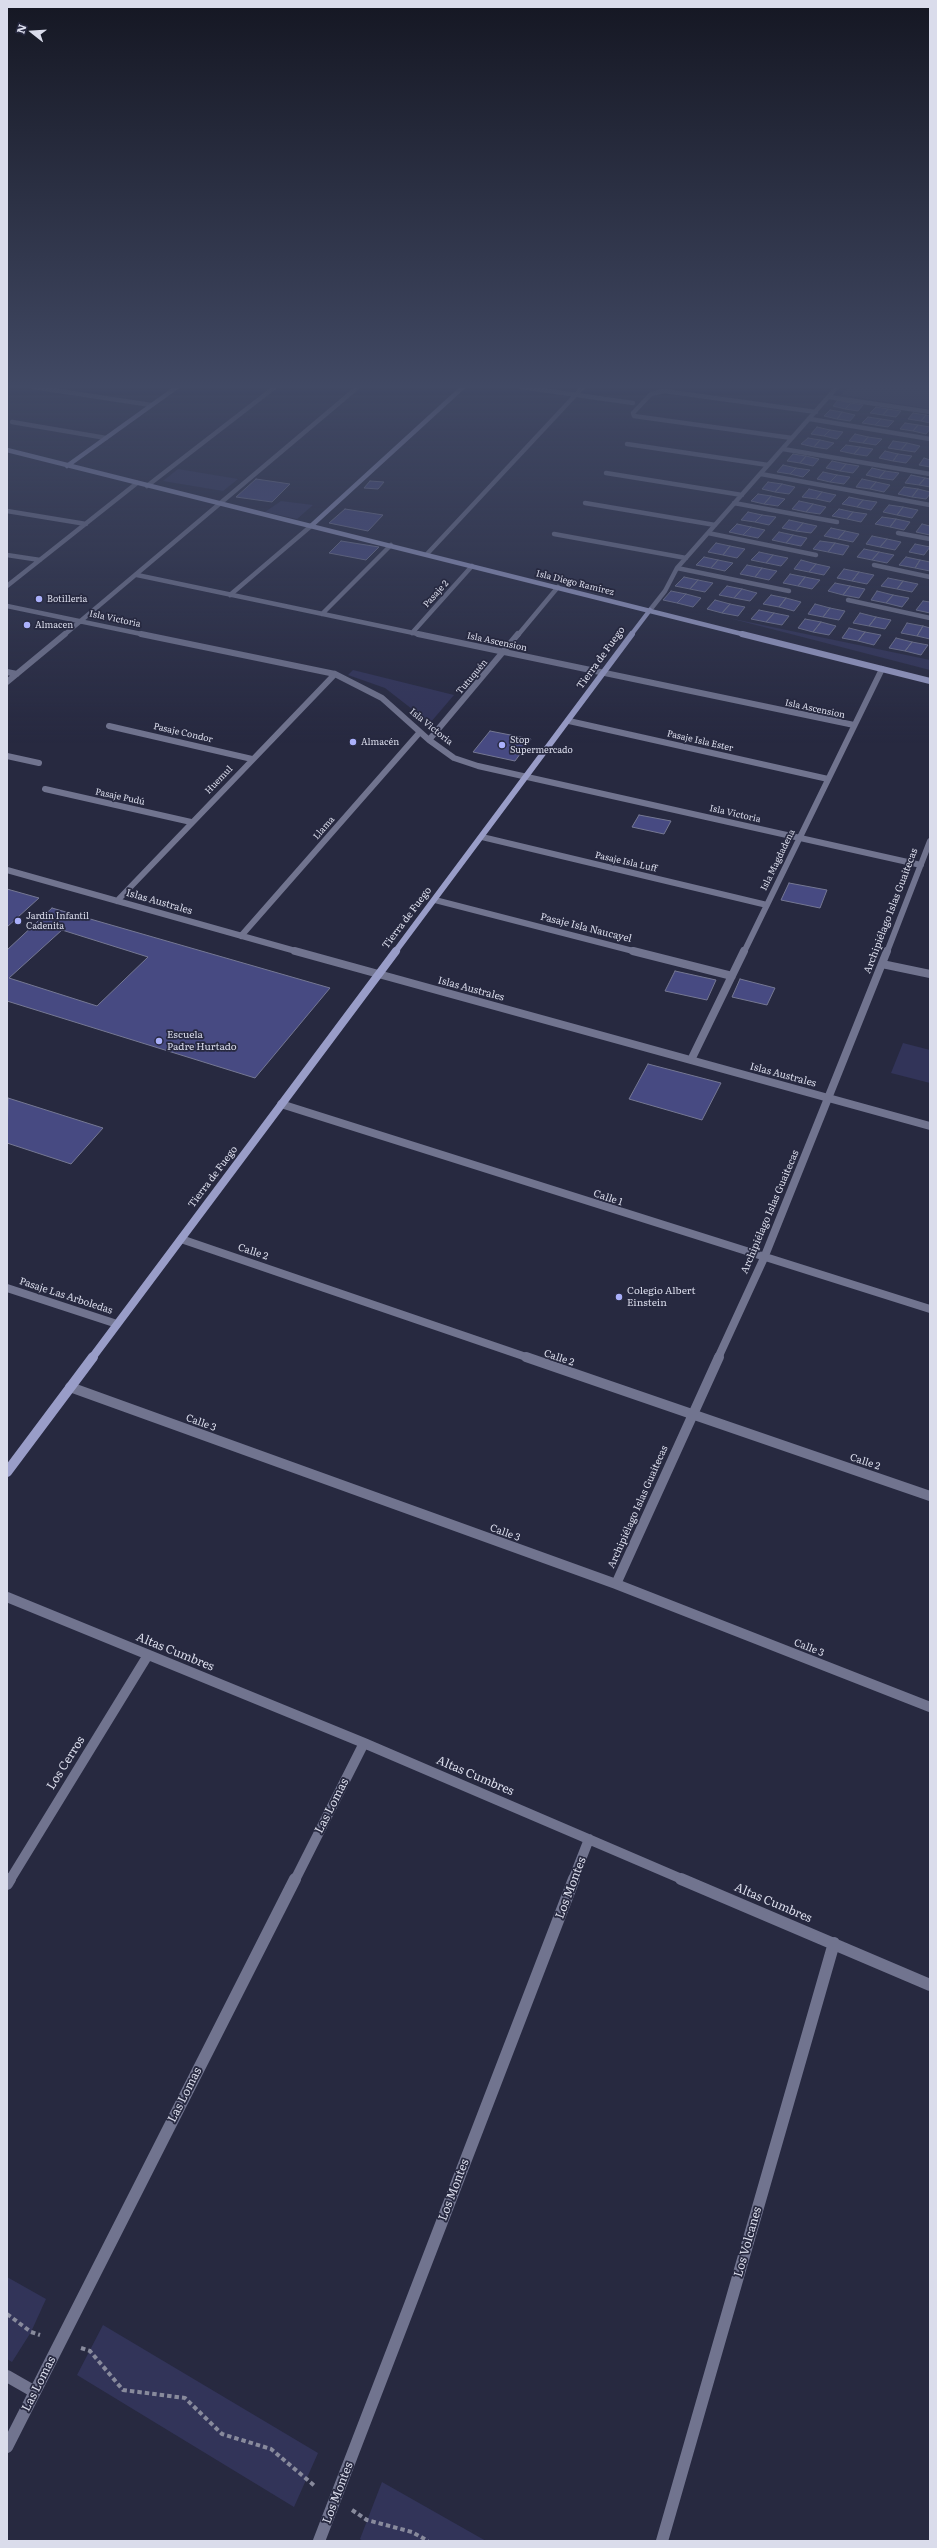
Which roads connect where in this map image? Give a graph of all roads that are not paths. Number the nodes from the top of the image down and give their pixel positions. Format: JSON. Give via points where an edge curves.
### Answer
{"nodes":[{"id":1,"x":109,"y":506,"type":"edge"},
{"id":2,"x":219,"y":506,"type":"edge"},
{"id":3,"x":229,"y":506,"type":"edge"},
{"id":4,"x":334,"y":506,"type":"edge"},
{"id":5,"x":472,"y":506,"type":"edge"},
{"id":6,"x":602,"y":506,"type":"edge"},
{"id":7,"x":731,"y":506,"type":"edge"},
{"id":8,"x":750,"y":506,"type":"edge"},
{"id":9,"x":7,"y":511,"type":"edge"},
{"id":10,"x":837,"y":522,"type":"dead end"},
{"id":11,"x":86,"y":524,"type":"junction"},
{"id":12,"x":715,"y":525,"type":"junction"},
{"id":13,"x":312,"y":526,"type":"junction"},
{"id":14,"x":708,"y":533,"type":"junction"},
{"id":15,"x":898,"y":533,"type":"dead end"},
{"id":16,"x":554,"y":534,"type":"dead end"},
{"id":17,"x":930,"y":539,"type":"edge"},
{"id":18,"x":391,"y":545,"type":"junction"},
{"id":19,"x":427,"y":554,"type":"junction"},
{"id":20,"x":7,"y":555,"type":"edge"},
{"id":21,"x":816,"y":555,"type":"dead end"},
{"id":22,"x":686,"y":558,"type":"junction"},
{"id":23,"x":40,"y":560,"type":"junction"},
{"id":24,"x":874,"y":565,"type":"dead end"},
{"id":25,"x":472,"y":566,"type":"junction"},
{"id":26,"x":677,"y":568,"type":"junction"},
{"id":27,"x":137,"y":575,"type":"junction"},
{"id":28,"x":930,"y":577,"type":"edge"},
{"id":29,"x":7,"y":586,"type":"edge"},
{"id":30,"x":558,"y":587,"type":"junction"},
{"id":31,"x":789,"y":590,"type":"dead end"},
{"id":32,"x":230,"y":595,"type":"junction"},
{"id":33,"x":848,"y":600,"type":"dead end"},
{"id":34,"x":7,"y":606,"type":"edge"},
{"id":35,"x":650,"y":610,"type":"junction"},
{"id":36,"x":322,"y":614,"type":"junction"},
{"id":37,"x":930,"y":618,"type":"edge"},
{"id":38,"x":82,"y":621,"type":"junction"},
{"id":39,"x":412,"y":633,"type":"junction"},
{"id":40,"x":503,"y":652,"type":"junction"},
{"id":41,"x":882,"y":669,"type":"junction"},
{"id":42,"x":7,"y":672,"type":"edge"},
{"id":43,"x":605,"y":673,"type":"junction"},
{"id":44,"x":17,"y":674,"type":"junction"},
{"id":45,"x":335,"y":674,"type":"junction"},
{"id":46,"x":930,"y":681,"type":"edge"},
{"id":47,"x":7,"y":682,"type":"edge"},
{"id":48,"x":569,"y":721,"type":"junction"},
{"id":49,"x":854,"y":725,"type":"junction"},
{"id":50,"x":109,"y":726,"type":"dead end"},
{"id":51,"x":420,"y":732,"type":"junction"},
{"id":52,"x":429,"y":740,"type":"junction"},
{"id":53,"x":7,"y":756,"type":"edge"},
{"id":54,"x":252,"y":758,"type":"junction"},
{"id":55,"x":39,"y":763,"type":"dead end"},
{"id":56,"x":527,"y":777,"type":"junction"},
{"id":57,"x":828,"y":779,"type":"junction"},
{"id":58,"x":45,"y":789,"type":"dead end"},
{"id":59,"x":191,"y":822,"type":"junction"},
{"id":60,"x":482,"y":837,"type":"junction"},
{"id":61,"x":800,"y":838,"type":"junction"},
{"id":62,"x":930,"y":841,"type":"edge"},
{"id":63,"x":927,"y":858,"type":"edge"},
{"id":64,"x":921,"y":865,"type":"junction"},
{"id":65,"x":7,"y":870,"type":"edge"},
{"id":66,"x":435,"y":900,"type":"junction"},
{"id":67,"x":117,"y":901,"type":"junction"},
{"id":68,"x":767,"y":905,"type":"junction"},
{"id":69,"x":241,"y":936,"type":"junction"},
{"id":70,"x":882,"y":964,"type":"junction"},
{"id":71,"x":378,"y":974,"type":"junction"},
{"id":72,"x":930,"y":974,"type":"edge"},
{"id":73,"x":732,"y":976,"type":"junction"},
{"id":74,"x":691,"y":1060,"type":"junction"},
{"id":75,"x":830,"y":1098,"type":"junction"},
{"id":76,"x":281,"y":1104,"type":"junction"},
{"id":77,"x":930,"y":1126,"type":"edge"},
{"id":78,"x":181,"y":1239,"type":"junction"},
{"id":79,"x":764,"y":1258,"type":"junction"},
{"id":80,"x":7,"y":1288,"type":"edge"},
{"id":81,"x":930,"y":1309,"type":"edge"},
{"id":82,"x":117,"y":1324,"type":"junction"},
{"id":83,"x":70,"y":1387,"type":"junction"},
{"id":84,"x":692,"y":1415,"type":"junction"},
{"id":85,"x":10,"y":1463,"type":"edge"},
{"id":86,"x":7,"y":1472,"type":"edge"},
{"id":87,"x":930,"y":1496,"type":"edge"},
{"id":88,"x":616,"y":1584,"type":"junction"},
{"id":89,"x":7,"y":1597,"type":"edge"},
{"id":90,"x":148,"y":1655,"type":"junction"},
{"id":91,"x":930,"y":1707,"type":"edge"},
{"id":92,"x":364,"y":1743,"type":"junction"},
{"id":93,"x":589,"y":1839,"type":"junction"},
{"id":94,"x":7,"y":1884,"type":"edge"},
{"id":95,"x":834,"y":1943,"type":"junction"},
{"id":96,"x":930,"y":1985,"type":"edge"},
{"id":97,"x":7,"y":2376,"type":"edge"},
{"id":98,"x":35,"y":2392,"type":"junction"},
{"id":99,"x":7,"y":2447,"type":"edge"},
{"id":100,"x":319,"y":2541,"type":"edge"},
{"id":101,"x":662,"y":2541,"type":"edge"}],
"edges":[{"from":1,"to":11,"type":"street"},
{"from":2,"to":27,"type":"street"},
{"from":3,"to":13,"type":"street","name":"Isla Diego Ramírez"},
{"from":4,"to":13,"type":"street"},
{"from":5,"to":19,"type":"street"},
{"from":6,"to":12,"type":"street"},
{"from":7,"to":12,"type":"street","name":"Tierra de Fuego"},
{"from":8,"to":10,"type":"street"},
{"from":9,"to":11,"type":"street"},
{"from":11,"to":23,"type":"street"},
{"from":12,"to":14,"type":"street","name":"Tierra de Fuego"},
{"from":13,"to":18,"type":"street","name":"Isla Diego Ramírez"},
{"from":13,"to":32,"type":"street"},
{"from":14,"to":21,"type":"street"},
{"from":14,"to":22,"type":"street","name":"Tierra de Fuego"},
{"from":15,"to":17,"type":"street"},
{"from":16,"to":22,"type":"street"},
{"from":18,"to":19,"type":"street","name":"Isla Diego Ramírez"},
{"from":18,"to":36,"type":"street"},
{"from":19,"to":25,"type":"street","name":"Isla Diego Ramírez"},
{"from":20,"to":23,"type":"street"},
{"from":22,"to":26,"type":"street","name":"Tierra de Fuego"},
{"from":23,"to":29,"type":"street"},
{"from":24,"to":28,"type":"street"},
{"from":25,"to":30,"type":"street","name":"Isla Diego Ramírez"},
{"from":25,"to":39,"type":"street","name":"Pasaje 2"},
{"from":26,"to":31,"type":"street"},
{"from":26,"to":35,"type":"street","name":"Tierra de Fuego","via":[[665,591]]},
{"from":27,"to":32,"type":"street","name":"Isla Ascension"},
{"from":27,"to":38,"type":"street"},
{"from":30,"to":35,"type":"street","name":"Isla Diego Ramírez"},
{"from":30,"to":40,"type":"street","name":"Tutuquén"},
{"from":32,"to":36,"type":"street","name":"Isla Ascension"},
{"from":33,"to":37,"type":"street"},
{"from":34,"to":38,"type":"street","name":"Isla Victoria"},
{"from":35,"to":41,"type":"street","name":"Isla Diego Ramírez"},
{"from":35,"to":43,"type":"street","name":"Tierra de Fuego"},
{"from":36,"to":39,"type":"street","name":"Isla Ascension"},
{"from":38,"to":44,"type":"street"},
{"from":38,"to":45,"type":"street","name":"Isla Victoria"},
{"from":39,"to":40,"type":"street","name":"Isla Ascension"},
{"from":40,"to":43,"type":"street","name":"Isla Ascension"},
{"from":40,"to":52,"type":"street","name":"Tutuquén"},
{"from":41,"to":46,"type":"street","name":"Isla Diego Ramírez"},
{"from":41,"to":49,"type":"street","name":"Isla Magdadena"},
{"from":42,"to":44,"type":"street"},
{"from":43,"to":48,"type":"street","name":"Tierra de Fuego"},
{"from":43,"to":49,"type":"street","name":"Isla Ascension"},
{"from":44,"to":47,"type":"street"},
{"from":45,"to":51,"type":"street","name":"Isla Victoria","via":[[382,698]]},
{"from":45,"to":54,"type":"street","name":"Huemul"},
{"from":48,"to":56,"type":"street","name":"Tierra de Fuego"},
{"from":48,"to":57,"type":"street","name":"Pasaje Isla Ester"},
{"from":49,"to":57,"type":"street","name":"Isla Magdadena"},
{"from":50,"to":54,"type":"street","name":"Pasaje Condor"},
{"from":51,"to":52,"type":"street","name":"Isla Victoria"},
{"from":51,"to":69,"type":"street","name":"Llama"},
{"from":52,"to":56,"type":"street","name":"Isla Victoria","via":[[454,758]]},
{"from":53,"to":55,"type":"street"},
{"from":54,"to":59,"type":"street","name":"Huemul"},
{"from":56,"to":60,"type":"street","name":"Tierra de Fuego"},
{"from":56,"to":61,"type":"street","name":"Isla Victoria"},
{"from":57,"to":61,"type":"street","name":"Isla Magdadena"},
{"from":58,"to":59,"type":"street","name":"Pasaje Pudú"},
{"from":59,"to":67,"type":"street","name":"Huemul"},
{"from":60,"to":66,"type":"street","name":"Tierra de Fuego"},
{"from":60,"to":68,"type":"street","name":"Pasaje Isla Luff"},
{"from":61,"to":64,"type":"street","name":"Isla Victoria"},
{"from":61,"to":68,"type":"street","name":"Isla Magdadena"},
{"from":62,"to":63,"type":"street","name":"Archipiélago Islas Guaitecas"},
{"from":63,"to":64,"type":"street","name":"Archipiélago Islas Guaitecas"},
{"from":64,"to":70,"type":"street","name":"Archipiélago Islas Guaitecas"},
{"from":65,"to":67,"type":"street","name":"Islas Australes"},
{"from":66,"to":71,"type":"street","name":"Tierra de Fuego"},
{"from":66,"to":73,"type":"street","name":"Pasaje Isla Naucayel"},
{"from":67,"to":69,"type":"street","name":"Islas Australes"},
{"from":68,"to":73,"type":"street","name":"Isla Magdadena"},
{"from":69,"to":71,"type":"street","name":"Islas Australes"},
{"from":70,"to":72,"type":"street"},
{"from":70,"to":75,"type":"street","name":"Archipiélago Islas Guaitecas"},
{"from":71,"to":74,"type":"street","name":"Islas Australes"},
{"from":71,"to":76,"type":"street","name":"Tierra de Fuego"},
{"from":73,"to":74,"type":"street","name":"Isla Magdadena"},
{"from":74,"to":75,"type":"street","name":"Islas Australes"},
{"from":75,"to":77,"type":"street","name":"Islas Australes"},
{"from":75,"to":79,"type":"street","name":"Archipiélago Islas Guaitecas"},
{"from":76,"to":78,"type":"street","name":"Tierra de Fuego"},
{"from":76,"to":79,"type":"street","name":"Calle 1"},
{"from":78,"to":82,"type":"street","name":"Tierra de Fuego"},
{"from":78,"to":84,"type":"street","name":"Calle 2"},
{"from":79,"to":81,"type":"street","name":"Calle 1"},
{"from":79,"to":84,"type":"street","name":"Archipiélago Islas Guaitecas"},
{"from":80,"to":82,"type":"street","name":"Pasaje Las Arboledas"},
{"from":82,"to":83,"type":"street","name":"Tierra de Fuego"},
{"from":83,"to":85,"type":"street","name":"Tierra de Fuego"},
{"from":83,"to":88,"type":"street","name":"Calle 3"},
{"from":84,"to":87,"type":"street","name":"Calle 2"},
{"from":84,"to":88,"type":"street","name":"Archipiélago Islas Guaitecas"},
{"from":85,"to":86,"type":"street","name":"Tierra de Fuego"},
{"from":88,"to":91,"type":"street","name":"Calle 3"},
{"from":89,"to":90,"type":"street","name":"Altas Cumbres"},
{"from":90,"to":92,"type":"street","name":"Altas Cumbres"},
{"from":90,"to":94,"type":"street","name":"Los Cerros"},
{"from":92,"to":93,"type":"street","name":"Altas Cumbres"},
{"from":92,"to":98,"type":"street","name":"Las Lomas"},
{"from":93,"to":95,"type":"street","name":"Altas Cumbres"},
{"from":93,"to":100,"type":"street","name":"Los Montes"},
{"from":95,"to":96,"type":"street","name":"Altas Cumbres"},
{"from":95,"to":101,"type":"street","name":"Los Volcanes"},
{"from":97,"to":98,"type":"street"},
{"from":98,"to":99,"type":"street","name":"Las Lomas"}]}
